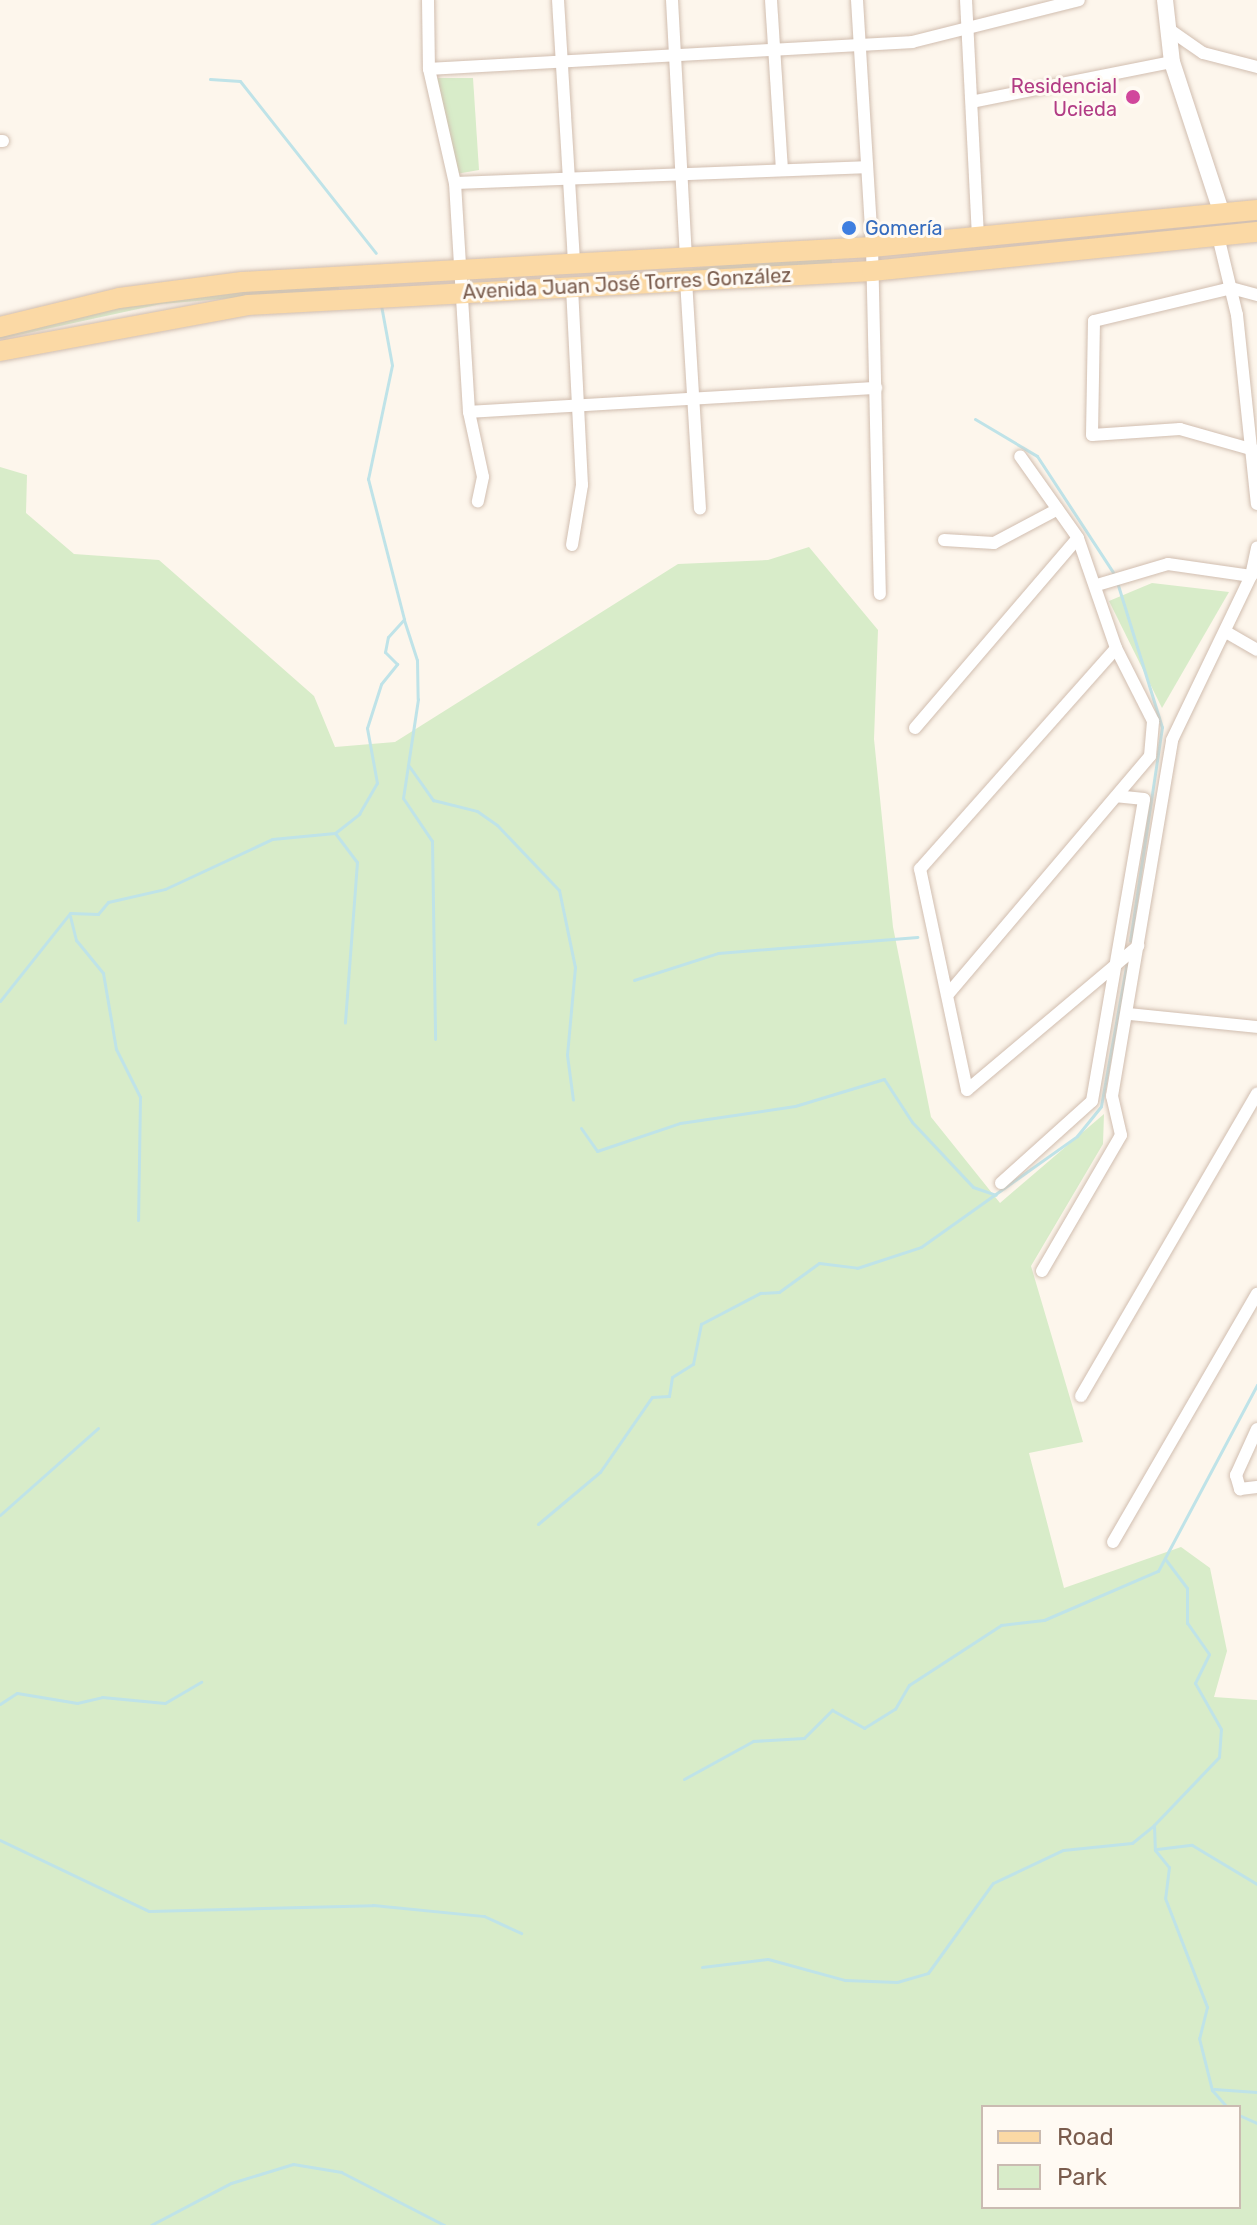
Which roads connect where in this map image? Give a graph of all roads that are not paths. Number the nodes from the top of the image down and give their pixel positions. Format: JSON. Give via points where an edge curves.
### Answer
{"nodes":[{"id":1,"x":428,"y":0,"type":"edge"},
{"id":2,"x":558,"y":0,"type":"edge"},
{"id":3,"x":672,"y":0,"type":"edge"},
{"id":4,"x":771,"y":0,"type":"edge"},
{"id":5,"x":857,"y":0,"type":"edge"},
{"id":6,"x":966,"y":0,"type":"edge"},
{"id":7,"x":1079,"y":0,"type":"edge"},
{"id":8,"x":1165,"y":0,"type":"edge"},
{"id":9,"x":1064,"y":1,"type":"edge"},
{"id":10,"x":1167,"y":28,"type":"junction"},
{"id":11,"x":967,"y":30,"type":"junction"},
{"id":12,"x":858,"y":47,"type":"junction"},
{"id":13,"x":778,"y":52,"type":"junction"},
{"id":14,"x":674,"y":59,"type":"junction"},
{"id":15,"x":1172,"y":62,"type":"junction"},
{"id":16,"x":561,"y":63,"type":"junction"},
{"id":17,"x":1257,"y":67,"type":"edge"},
{"id":18,"x":429,"y":69,"type":"junction"},
{"id":19,"x":976,"y":101,"type":"junction"},
{"id":20,"x":865,"y":167,"type":"junction"},
{"id":21,"x":782,"y":169,"type":"junction"},
{"id":22,"x":678,"y":174,"type":"junction"},
{"id":23,"x":568,"y":179,"type":"junction"},
{"id":24,"x":455,"y":183,"type":"junction"},
{"id":25,"x":1257,"y":210,"type":"edge"},
{"id":26,"x":1222,"y":214,"type":"junction"},
{"id":27,"x":1257,"y":232,"type":"edge"},
{"id":28,"x":1218,"y":236,"type":"junction"},
{"id":29,"x":978,"y":238,"type":"junction"},
{"id":30,"x":872,"y":247,"type":"junction"},
{"id":31,"x":686,"y":257,"type":"junction"},
{"id":32,"x":574,"y":264,"type":"junction"},
{"id":33,"x":456,"y":271,"type":"junction"},
{"id":34,"x":872,"y":271,"type":"junction"},
{"id":35,"x":400,"y":274,"type":"junction"},
{"id":36,"x":686,"y":280,"type":"junction"},
{"id":37,"x":572,"y":287,"type":"junction"},
{"id":38,"x":1231,"y":288,"type":"junction"},
{"id":39,"x":458,"y":294,"type":"junction"},
{"id":40,"x":1257,"y":295,"type":"edge"},
{"id":41,"x":401,"y":297,"type":"junction"},
{"id":42,"x":0,"y":327,"type":"edge"},
{"id":43,"x":0,"y":351,"type":"edge"},
{"id":44,"x":1250,"y":372,"type":"edge"},
{"id":45,"x":876,"y":388,"type":"junction"},
{"id":46,"x":689,"y":394,"type":"junction"},
{"id":47,"x":576,"y":405,"type":"junction"},
{"id":48,"x":469,"y":412,"type":"junction"},
{"id":49,"x":1254,"y":450,"type":"junction"},
{"id":50,"x":1020,"y":456,"type":"dead end"},
{"id":51,"x":478,"y":501,"type":"dead end"},
{"id":52,"x":1257,"y":504,"type":"edge"},
{"id":53,"x":700,"y":509,"type":"dead end"},
{"id":54,"x":1058,"y":509,"type":"junction"},
{"id":55,"x":1078,"y":538,"type":"junction"},
{"id":56,"x":944,"y":540,"type":"dead end"},
{"id":57,"x":572,"y":545,"type":"dead end"},
{"id":58,"x":1257,"y":548,"type":"edge"},
{"id":59,"x":1251,"y":576,"type":"junction"},
{"id":60,"x":1097,"y":585,"type":"junction"},
{"id":61,"x":880,"y":594,"type":"dead end"},
{"id":62,"x":1226,"y":632,"type":"junction"},
{"id":63,"x":1116,"y":648,"type":"junction"},
{"id":64,"x":1257,"y":650,"type":"edge"},
{"id":65,"x":915,"y":728,"type":"dead end"},
{"id":66,"x":1117,"y":796,"type":"junction"},
{"id":67,"x":1138,"y":946,"type":"junction"},
{"id":68,"x":1116,"y":958,"type":"junction"},
{"id":69,"x":949,"y":993,"type":"junction"},
{"id":70,"x":1129,"y":1014,"type":"junction"},
{"id":71,"x":1257,"y":1027,"type":"edge"},
{"id":72,"x":1257,"y":1093,"type":"edge"},
{"id":73,"x":1001,"y":1183,"type":"dead end"},
{"id":74,"x":1042,"y":1271,"type":"dead end"},
{"id":75,"x":1257,"y":1294,"type":"edge"},
{"id":76,"x":1081,"y":1396,"type":"dead end"},
{"id":77,"x":1257,"y":1429,"type":"edge"},
{"id":78,"x":1257,"y":1487,"type":"edge"},
{"id":79,"x":1113,"y":1542,"type":"dead end"}],
"edges":[{"from":1,"to":18,"type":"street"},
{"from":2,"to":16,"type":"street"},
{"from":3,"to":14,"type":"street"},
{"from":4,"to":13,"type":"street"},
{"from":5,"to":12,"type":"street"},
{"from":6,"to":11,"type":"street"},
{"from":7,"to":9,"type":"street"},
{"from":8,"to":10,"type":"street"},
{"from":9,"to":11,"type":"street"},
{"from":10,"to":15,"type":"street"},
{"from":10,"to":17,"type":"street","via":[[1203,53]]},
{"from":11,"to":12,"type":"street"},
{"from":11,"to":19,"type":"street"},
{"from":12,"to":13,"type":"street"},
{"from":12,"to":20,"type":"street"},
{"from":13,"to":14,"type":"street"},
{"from":13,"to":21,"type":"street"},
{"from":14,"to":16,"type":"street"},
{"from":14,"to":22,"type":"street"},
{"from":15,"to":19,"type":"street"},
{"from":15,"to":26,"type":"street"},
{"from":16,"to":18,"type":"street"},
{"from":16,"to":23,"type":"street"},
{"from":18,"to":24,"type":"street"},
{"from":19,"to":29,"type":"street"},
{"from":20,"to":21,"type":"street"},
{"from":20,"to":30,"type":"street"},
{"from":21,"to":22,"type":"street"},
{"from":22,"to":23,"type":"street"},
{"from":22,"to":31,"type":"street"},
{"from":23,"to":24,"type":"street"},
{"from":23,"to":32,"type":"street"},
{"from":24,"to":33,"type":"street"},
{"from":25,"to":26,"type":"main road","name":"Avenida Juan José Torres González"},
{"from":26,"to":29,"type":"main road","name":"Avenida Juan José Torres González"},
{"from":27,"to":28,"type":"main road","name":"Avenida Juan José Torres González"},
{"from":28,"to":34,"type":"main road","name":"Avenida Juan José Torres González"},
{"from":28,"to":38,"type":"street"},
{"from":29,"to":30,"type":"main road","name":"Avenida Juan José Torres González"},
{"from":30,"to":31,"type":"main road","name":"Avenida Juan José Torres González"},
{"from":30,"to":34,"type":"street"},
{"from":31,"to":32,"type":"main road","name":"Avenida Juan José Torres González"},
{"from":32,"to":33,"type":"main road","name":"Avenida Juan José Torres González"},
{"from":33,"to":35,"type":"main road","name":"Avenida Juan José Torres González"},
{"from":33,"to":39,"type":"street"},
{"from":34,"to":36,"type":"main road","name":"Avenida Juan José Torres González"},
{"from":34,"to":45,"type":"street"},
{"from":35,"to":41,"type":"main road"},
{"from":35,"to":42,"type":"main road","name":"Avenida Juan José Torres González","via":[[193,286]]},
{"from":36,"to":37,"type":"main road","name":"Avenida Juan José Torres González"},
{"from":36,"to":46,"type":"street"},
{"from":37,"to":39,"type":"main road","name":"Avenida Juan José Torres González"},
{"from":37,"to":47,"type":"street"},
{"from":38,"to":40,"type":"street"},
{"from":38,"to":44,"type":"street"},
{"from":38,"to":49,"type":"street","via":[[1094,321],[1092,435],[1180,429]]},
{"from":39,"to":41,"type":"main road","name":"Avenida Juan José Torres González"},
{"from":39,"to":48,"type":"street"},
{"from":41,"to":43,"type":"main road","name":"Avenida Juan José Torres González","via":[[192,310]]},
{"from":44,"to":49,"type":"street"},
{"from":45,"to":46,"type":"street"},
{"from":45,"to":61,"type":"street"},
{"from":46,"to":47,"type":"street"},
{"from":46,"to":53,"type":"street"},
{"from":47,"to":48,"type":"street"},
{"from":47,"to":57,"type":"street","via":[[582,485]]},
{"from":48,"to":51,"type":"street","via":[[483,477]]},
{"from":49,"to":52,"type":"street"},
{"from":50,"to":54,"type":"street"},
{"from":54,"to":55,"type":"street"},
{"from":54,"to":56,"type":"street","via":[[994,543]]},
{"from":55,"to":60,"type":"street"},
{"from":55,"to":65,"type":"street"},
{"from":58,"to":59,"type":"street"},
{"from":59,"to":60,"type":"street","via":[[1168,564]]},
{"from":59,"to":62,"type":"street"},
{"from":60,"to":63,"type":"street"},
{"from":62,"to":64,"type":"street"},
{"from":62,"to":67,"type":"street","via":[[1172,740]]},
{"from":63,"to":66,"type":"street","via":[[1153,721],[1150,756]]},
{"from":63,"to":69,"type":"street","via":[[920,869]]},
{"from":66,"to":68,"type":"street","via":[[1144,799]]},
{"from":66,"to":69,"type":"street"},
{"from":67,"to":68,"type":"street"},
{"from":67,"to":70,"type":"street"},
{"from":68,"to":69,"type":"street","via":[[967,1090]]},
{"from":68,"to":73,"type":"street","via":[[1092,1101]]},
{"from":70,"to":71,"type":"street"},
{"from":70,"to":74,"type":"street","via":[[1112,1096],[1121,1135]]},
{"from":72,"to":76,"type":"street"},
{"from":75,"to":79,"type":"street"},
{"from":77,"to":78,"type":"street","via":[[1236,1475],[1240,1489]]}]}
